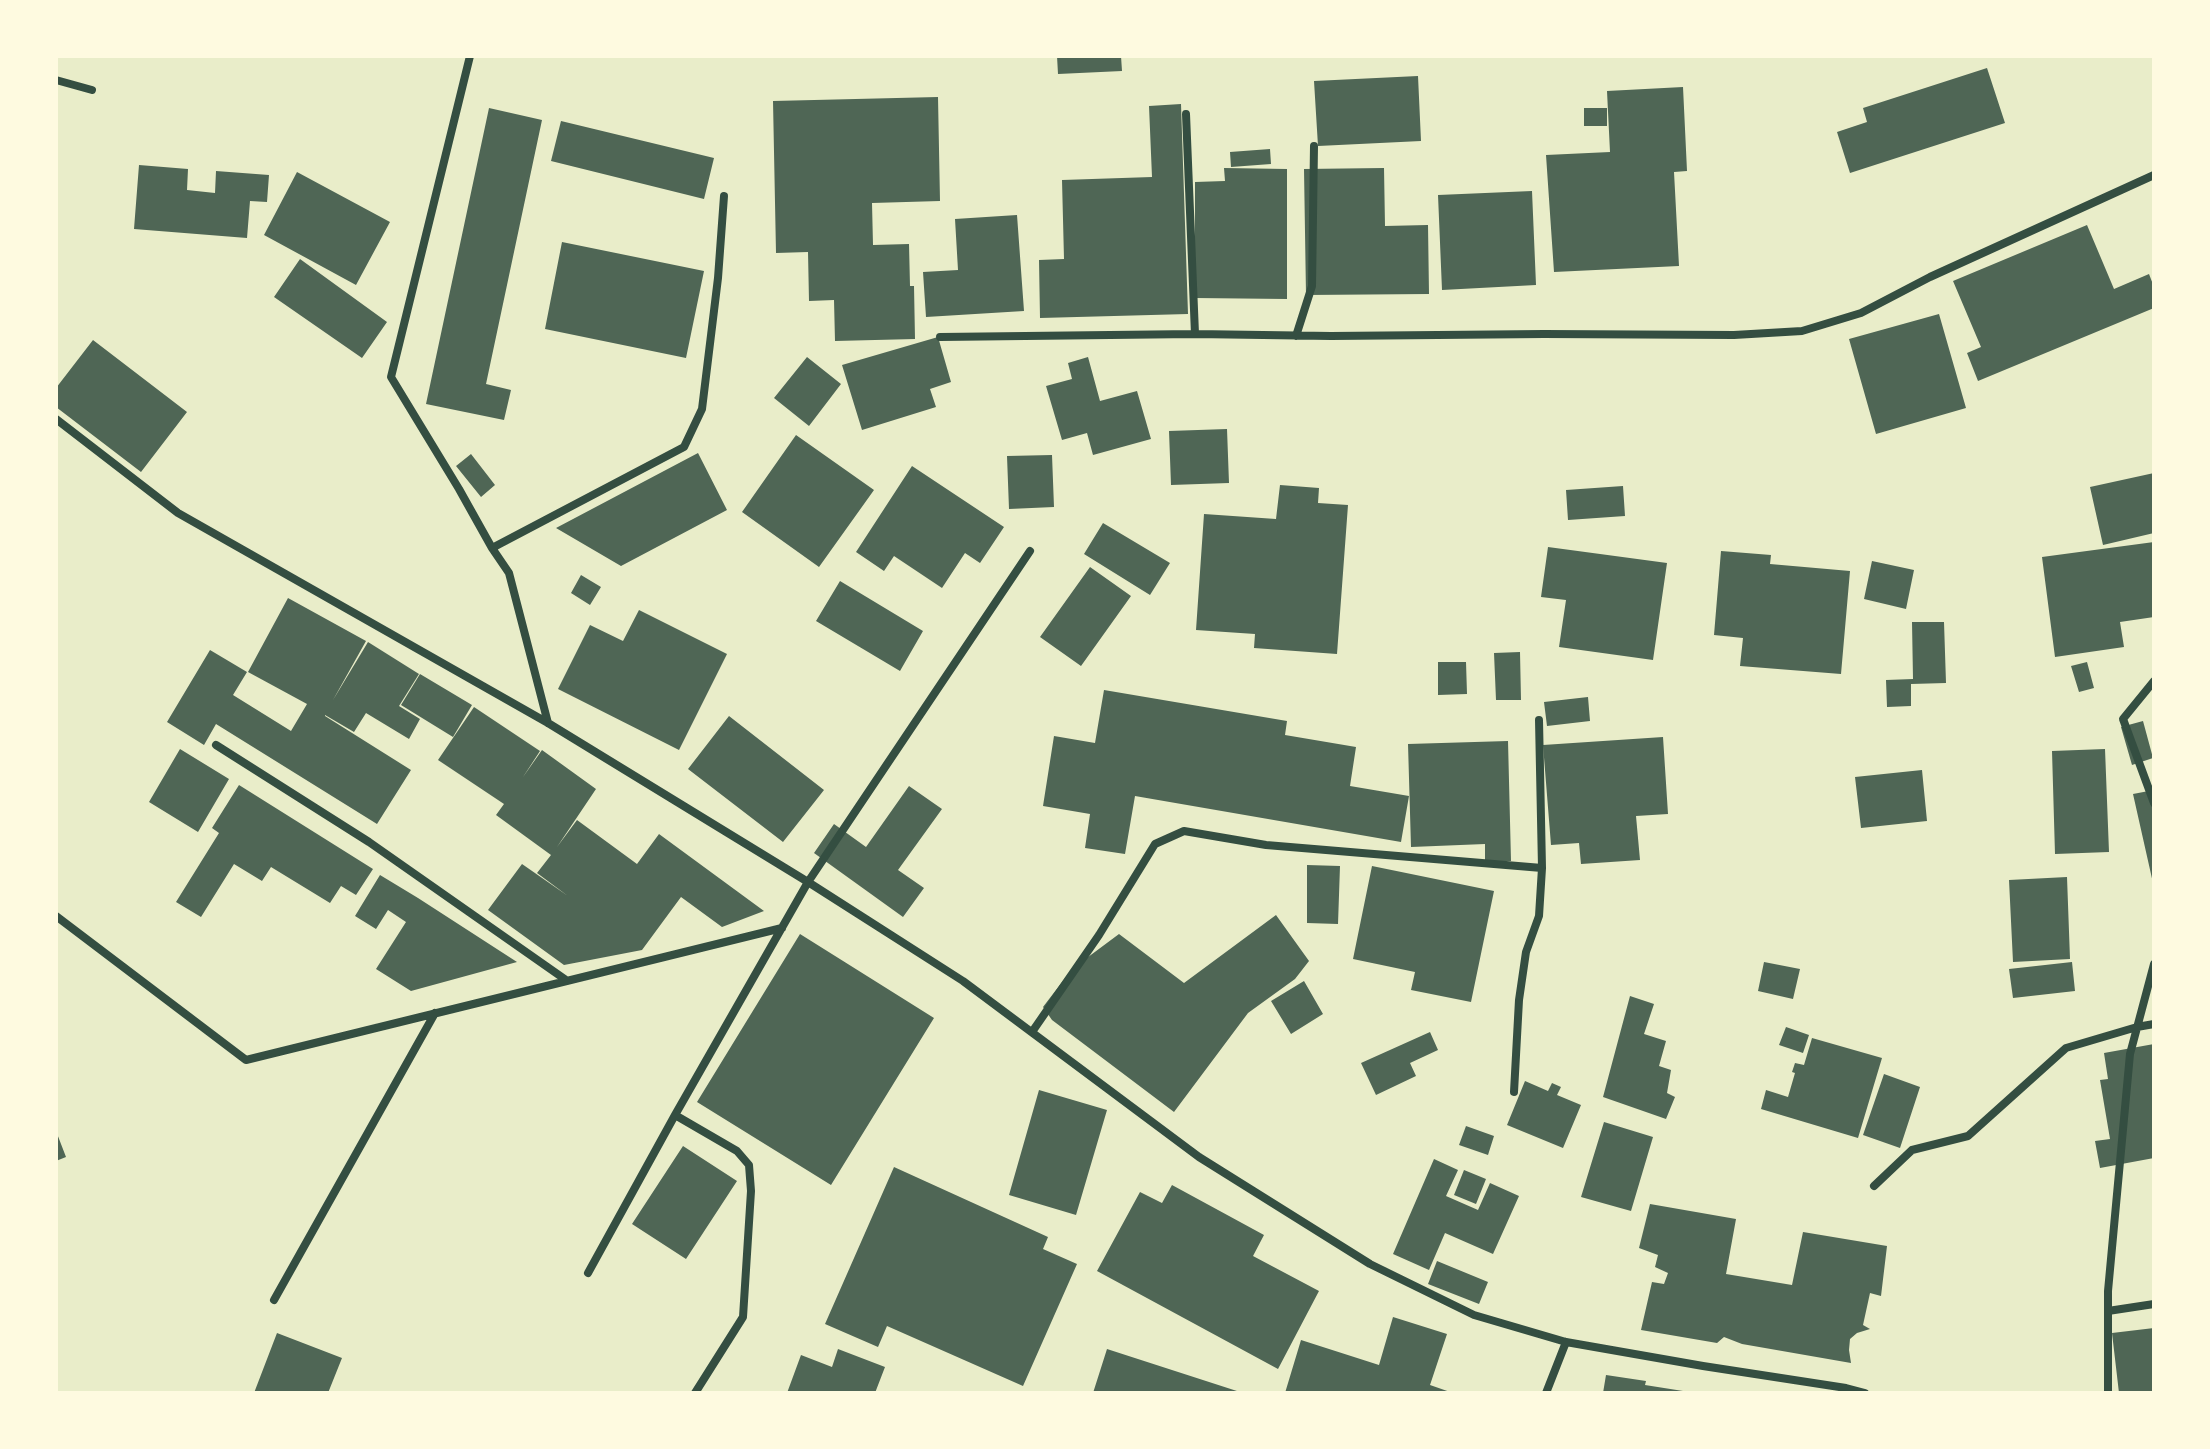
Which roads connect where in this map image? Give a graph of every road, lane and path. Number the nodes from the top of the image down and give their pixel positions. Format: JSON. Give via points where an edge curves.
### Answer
{"nodes":[{"id":1,"x":470,"y":56,"type":"edge"},
{"id":2,"x":56,"y":80,"type":"edge"},
{"id":3,"x":92,"y":90,"type":"dead end"},
{"id":4,"x":1186,"y":114,"type":"dead end"},
{"id":5,"x":1314,"y":146,"type":"dead end"},
{"id":6,"x":2154,"y":175,"type":"edge"},
{"id":7,"x":724,"y":196,"type":"dead end"},
{"id":8,"x":1195,"y":334,"type":"junction"},
{"id":9,"x":1296,"y":336,"type":"junction"},
{"id":10,"x":940,"y":337,"type":"dead end"},
{"id":11,"x":56,"y":419,"type":"edge"},
{"id":12,"x":492,"y":548,"type":"junction"},
{"id":13,"x":1030,"y":551,"type":"dead end"},
{"id":14,"x":2154,"y":681,"type":"edge"},
{"id":15,"x":1539,"y":720,"type":"dead end"},
{"id":16,"x":548,"y":723,"type":"junction"},
{"id":17,"x":216,"y":745,"type":"dead end"},
{"id":18,"x":2154,"y":803,"type":"edge"},
{"id":19,"x":1542,"y":868,"type":"junction"},
{"id":20,"x":808,"y":882,"type":"junction"},
{"id":21,"x":56,"y":916,"type":"edge"},
{"id":22,"x":782,"y":928,"type":"junction"},
{"id":23,"x":2154,"y":964,"type":"edge"},
{"id":24,"x":566,"y":980,"type":"junction"},
{"id":25,"x":435,"y":1013,"type":"junction"},
{"id":26,"x":2154,"y":1024,"type":"edge"},
{"id":27,"x":2137,"y":1027,"type":"junction"},
{"id":28,"x":1032,"y":1032,"type":"junction"},
{"id":29,"x":1514,"y":1092,"type":"dead end"},
{"id":30,"x":675,"y":1115,"type":"junction"},
{"id":31,"x":1874,"y":1186,"type":"dead end"},
{"id":32,"x":588,"y":1273,"type":"dead end"},
{"id":33,"x":274,"y":1300,"type":"dead end"},
{"id":34,"x":2154,"y":1304,"type":"edge"},
{"id":35,"x":2108,"y":1311,"type":"junction"},
{"id":36,"x":1566,"y":1342,"type":"junction"},
{"id":37,"x":695,"y":1393,"type":"edge"},
{"id":38,"x":1546,"y":1393,"type":"edge"},
{"id":39,"x":1865,"y":1393,"type":"edge"},
{"id":40,"x":2108,"y":1393,"type":"edge"}],
"edges":[{"from":1,"to":12,"type":"street","via":[[391,377]]},
{"from":2,"to":3,"type":"street"},
{"from":4,"to":8,"type":"street"},
{"from":5,"to":9,"type":"street","via":[[1312,286]]},
{"from":6,"to":9,"type":"street","via":[[1861,313],[1802,331]]},
{"from":7,"to":12,"type":"street","via":[[702,409],[684,447]]},
{"from":8,"to":9,"type":"street"},
{"from":8,"to":10,"type":"street"},
{"from":11,"to":16,"type":"street","via":[[178,513]]},
{"from":12,"to":16,"type":"street","via":[[509,573]]},
{"from":13,"to":20,"type":"street"},
{"from":14,"to":18,"type":"street","via":[[2123,719]]},
{"from":15,"to":19,"type":"street"},
{"from":16,"to":20,"type":"street"},
{"from":17,"to":24,"type":"street","via":[[369,842]]},
{"from":19,"to":28,"type":"street","via":[[1266,845],[1184,831],[1155,844]]},
{"from":19,"to":29,"type":"street","via":[[1539,916],[1526,952],[1519,1000]]},
{"from":20,"to":22,"type":"street"},
{"from":20,"to":28,"type":"street"},
{"from":21,"to":25,"type":"street","via":[[246,1060]]},
{"from":22,"to":24,"type":"street"},
{"from":22,"to":30,"type":"street"},
{"from":23,"to":27,"type":"street"},
{"from":24,"to":25,"type":"street"},
{"from":25,"to":33,"type":"street"},
{"from":26,"to":27,"type":"street"},
{"from":27,"to":31,"type":"street","via":[[2066,1048],[1968,1136],[1912,1150]]},
{"from":27,"to":35,"type":"street","via":[[2130,1054]]},
{"from":28,"to":36,"type":"street","via":[[1199,1157],[1370,1264],[1474,1315]]},
{"from":30,"to":32,"type":"street"},
{"from":30,"to":37,"type":"street","via":[[737,1151],[749,1165],[750,1178],[743,1317]]},
{"from":34,"to":35,"type":"street"},
{"from":35,"to":40,"type":"street"},
{"from":36,"to":38,"type":"street"},
{"from":36,"to":39,"type":"street"}]}
